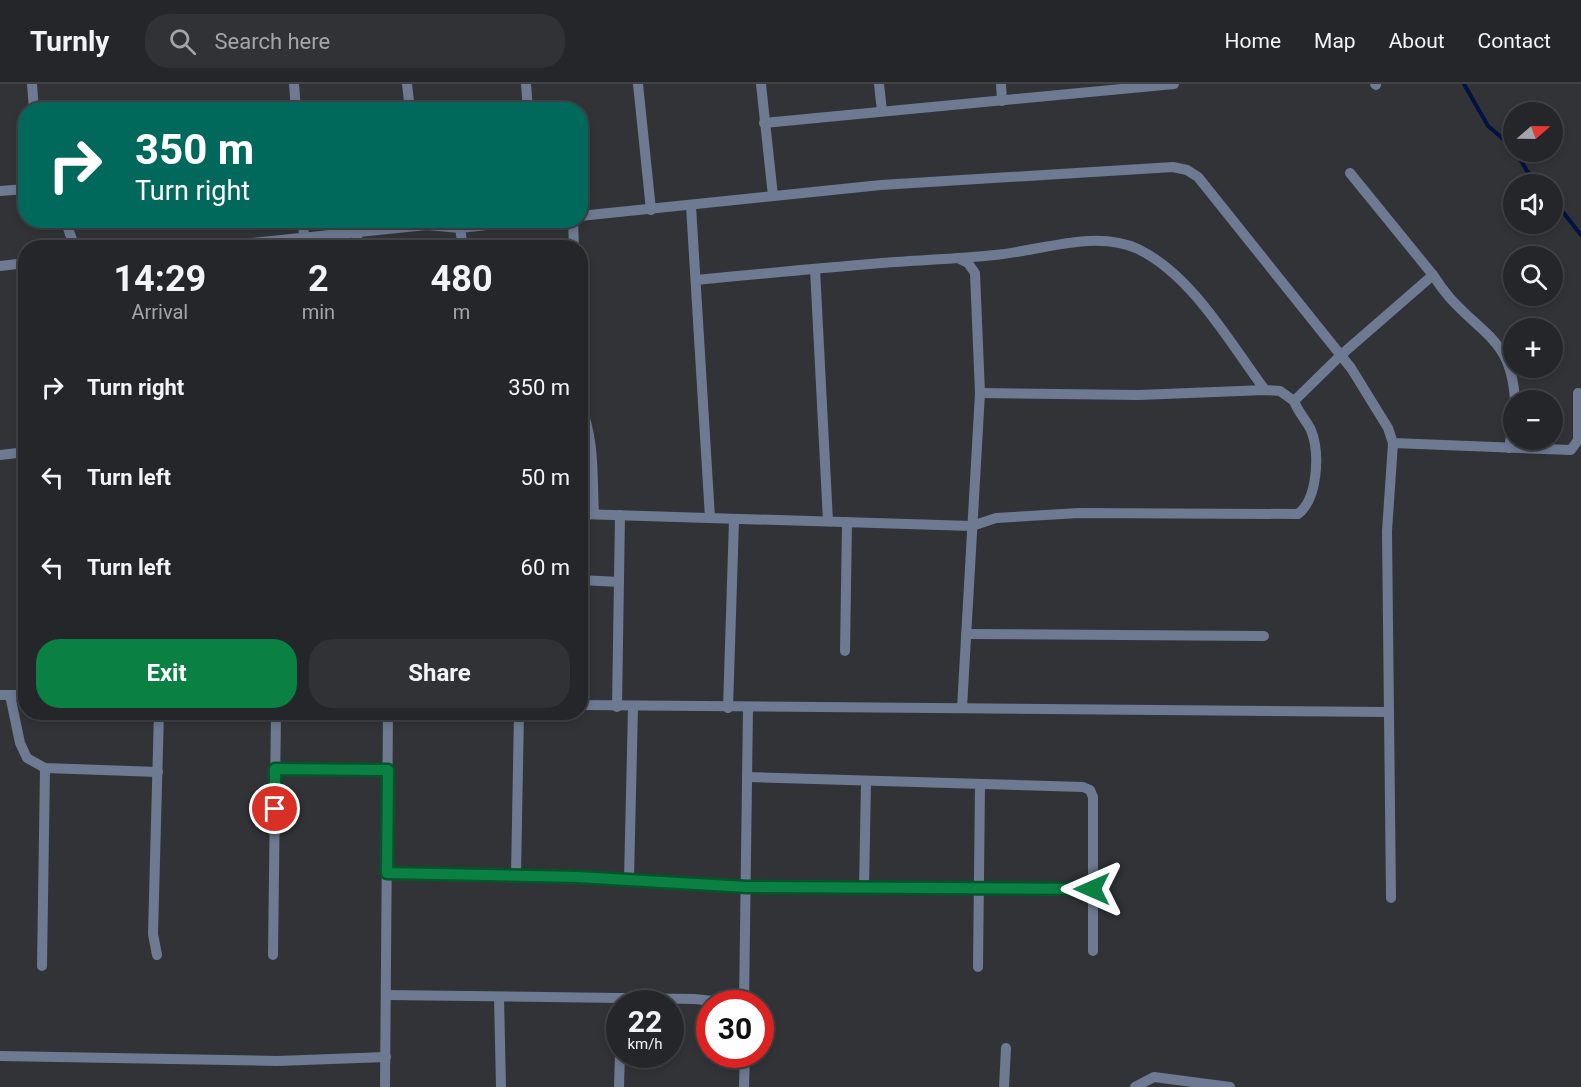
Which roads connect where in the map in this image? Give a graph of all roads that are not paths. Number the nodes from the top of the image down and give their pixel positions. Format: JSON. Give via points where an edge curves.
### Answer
{"nodes":[{"id":1,"x":32,"y":84,"type":"edge"},
{"id":2,"x":294,"y":84,"type":"edge"},
{"id":3,"x":407,"y":84,"type":"edge"},
{"id":4,"x":526,"y":84,"type":"edge"},
{"id":5,"x":638,"y":84,"type":"edge"},
{"id":6,"x":761,"y":84,"type":"edge"},
{"id":7,"x":879,"y":84,"type":"edge"},
{"id":8,"x":1001,"y":84,"type":"edge"},
{"id":9,"x":1174,"y":84,"type":"edge"},
{"id":10,"x":1002,"y":101,"type":"junction"},
{"id":11,"x":33,"y":102,"type":"edge"},
{"id":12,"x":295,"y":102,"type":"edge"},
{"id":13,"x":409,"y":102,"type":"edge"},
{"id":14,"x":527,"y":102,"type":"edge"},
{"id":15,"x":882,"y":111,"type":"junction"},
{"id":16,"x":764,"y":123,"type":"junction"},
{"id":17,"x":1350,"y":173,"type":"dead end"},
{"id":18,"x":18,"y":190,"type":"edge"},
{"id":19,"x":0,"y":191,"type":"edge"},
{"id":20,"x":773,"y":196,"type":"junction"},
{"id":21,"x":692,"y":206,"type":"junction"},
{"id":22,"x":651,"y":210,"type":"junction"},
{"id":23,"x":588,"y":215,"type":"edge"},
{"id":24,"x":303,"y":228,"type":"edge"},
{"id":25,"x":388,"y":228,"type":"edge"},
{"id":26,"x":460,"y":228,"type":"edge"},
{"id":27,"x":357,"y":232,"type":"junction"},
{"id":28,"x":304,"y":238,"type":"junction"},
{"id":29,"x":293,"y":240,"type":"edge"},
{"id":30,"x":358,"y":240,"type":"edge"},
{"id":31,"x":462,"y":240,"type":"edge"},
{"id":32,"x":958,"y":258,"type":"junction"},
{"id":33,"x":18,"y":265,"type":"edge"},
{"id":34,"x":0,"y":266,"type":"edge"},
{"id":35,"x":815,"y":269,"type":"junction"},
{"id":36,"x":1432,"y":276,"type":"junction"},
{"id":37,"x":696,"y":280,"type":"junction"},
{"id":38,"x":1341,"y":355,"type":"junction"},
{"id":39,"x":1265,"y":390,"type":"junction"},
{"id":40,"x":1513,"y":390,"type":"edge"},
{"id":41,"x":980,"y":393,"type":"junction"},
{"id":42,"x":1578,"y":393,"type":"dead end"},
{"id":43,"x":1294,"y":401,"type":"junction"},
{"id":44,"x":588,"y":424,"type":"edge"},
{"id":45,"x":1393,"y":443,"type":"junction"},
{"id":46,"x":1503,"y":448,"type":"edge"},
{"id":47,"x":1563,"y":450,"type":"edge"},
{"id":48,"x":18,"y":453,"type":"edge"},
{"id":49,"x":0,"y":455,"type":"edge"},
{"id":50,"x":588,"y":514,"type":"edge"},
{"id":51,"x":594,"y":514,"type":"junction"},
{"id":52,"x":620,"y":515,"type":"junction"},
{"id":53,"x":710,"y":518,"type":"junction"},
{"id":54,"x":734,"y":520,"type":"junction"},
{"id":55,"x":828,"y":521,"type":"junction"},
{"id":56,"x":847,"y":522,"type":"junction"},
{"id":57,"x":972,"y":526,"type":"junction"},
{"id":58,"x":588,"y":580,"type":"edge"},
{"id":59,"x":619,"y":582,"type":"junction"},
{"id":60,"x":966,"y":634,"type":"junction"},
{"id":61,"x":1264,"y":636,"type":"dead end"},
{"id":62,"x":845,"y":651,"type":"dead end"},
{"id":63,"x":5,"y":695,"type":"edge"},
{"id":64,"x":588,"y":705,"type":"edge"},
{"id":65,"x":617,"y":707,"type":"junction"},
{"id":66,"x":633,"y":707,"type":"junction"},
{"id":67,"x":728,"y":708,"type":"junction"},
{"id":68,"x":748,"y":708,"type":"junction"},
{"id":69,"x":962,"y":708,"type":"junction"},
{"id":70,"x":1389,"y":712,"type":"junction"},
{"id":71,"x":159,"y":720,"type":"edge"},
{"id":72,"x":276,"y":720,"type":"edge"},
{"id":73,"x":388,"y":720,"type":"edge"},
{"id":74,"x":519,"y":720,"type":"edge"},
{"id":75,"x":45,"y":768,"type":"junction"},
{"id":76,"x":275,"y":769,"type":"junction"},
{"id":77,"x":388,"y":770,"type":"junction"},
{"id":78,"x":158,"y":772,"type":"junction"},
{"id":79,"x":747,"y":777,"type":"junction"},
{"id":80,"x":866,"y":782,"type":"junction"},
{"id":81,"x":980,"y":784,"type":"junction"},
{"id":82,"x":387,"y":873,"type":"junction"},
{"id":83,"x":516,"y":875,"type":"junction"},
{"id":84,"x":629,"y":879,"type":"junction"},
{"id":85,"x":747,"y":887,"type":"junction"},
{"id":86,"x":864,"y":889,"type":"junction"},
{"id":87,"x":1092,"y":889,"type":"junction"},
{"id":88,"x":977,"y":890,"type":"junction"},
{"id":89,"x":1391,"y":898,"type":"dead end"},
{"id":90,"x":1093,"y":951,"type":"dead end"},
{"id":91,"x":157,"y":955,"type":"dead end"},
{"id":92,"x":273,"y":955,"type":"dead end"},
{"id":93,"x":42,"y":966,"type":"dead end"},
{"id":94,"x":978,"y":967,"type":"dead end"},
{"id":95,"x":743,"y":990,"type":"edge"},
{"id":96,"x":387,"y":995,"type":"junction"},
{"id":97,"x":500,"y":997,"type":"junction"},
{"id":98,"x":606,"y":1001,"type":"edge"},
{"id":99,"x":1006,"y":1048,"type":"dead end"},
{"id":100,"x":0,"y":1056,"type":"edge"},
{"id":101,"x":386,"y":1057,"type":"junction"},
{"id":102,"x":620,"y":1068,"type":"edge"},
{"id":103,"x":745,"y":1068,"type":"edge"},
{"id":104,"x":385,"y":1087,"type":"edge"},
{"id":105,"x":501,"y":1087,"type":"edge"},
{"id":106,"x":619,"y":1087,"type":"edge"},
{"id":107,"x":744,"y":1087,"type":"edge"},
{"id":108,"x":1004,"y":1087,"type":"edge"},
{"id":109,"x":1135,"y":1087,"type":"edge"},
{"id":110,"x":1230,"y":1087,"type":"edge"}],
"edges":[{"from":1,"to":11,"type":"street"},
{"from":2,"to":12,"type":"street"},
{"from":3,"to":13,"type":"street"},
{"from":4,"to":14,"type":"street"},
{"from":5,"to":22,"type":"street"},
{"from":6,"to":16,"type":"street"},
{"from":7,"to":15,"type":"street"},
{"from":8,"to":10,"type":"street"},
{"from":9,"to":10,"type":"street"},
{"from":10,"to":15,"type":"street"},
{"from":15,"to":16,"type":"street"},
{"from":16,"to":20,"type":"street"},
{"from":17,"to":36,"type":"street"},
{"from":18,"to":19,"type":"street"},
{"from":20,"to":21,"type":"street"},
{"from":20,"to":38,"type":"street","via":[[962,178],[1173,166],[1198,177]]},
{"from":21,"to":22,"type":"street"},
{"from":21,"to":37,"type":"street"},
{"from":22,"to":23,"type":"street"},
{"from":24,"to":28,"type":"street"},
{"from":25,"to":27,"type":"street"},
{"from":26,"to":31,"type":"street"},
{"from":27,"to":28,"type":"street"},
{"from":27,"to":30,"type":"street"},
{"from":28,"to":29,"type":"street"},
{"from":32,"to":35,"type":"street"},
{"from":32,"to":39,"type":"street","via":[[1103,241],[1140,250],[1164,266],[1199,300]]},
{"from":32,"to":41,"type":"street","via":[[975,273]]},
{"from":33,"to":34,"type":"street"},
{"from":35,"to":37,"type":"street"},
{"from":35,"to":55,"type":"street"},
{"from":36,"to":38,"type":"street"},
{"from":36,"to":40,"type":"street","via":[[1501,348]]},
{"from":37,"to":53,"type":"street"},
{"from":38,"to":43,"type":"street"},
{"from":38,"to":45,"type":"street","via":[[1380,415]]},
{"from":39,"to":41,"type":"street","via":[[1139,395]]},
{"from":39,"to":43,"type":"street","via":[[1280,391]]},
{"from":41,"to":57,"type":"street"},
{"from":42,"to":47,"type":"street","via":[[1578,440],[1571,450]]},
{"from":43,"to":57,"type":"street","via":[[1311,430],[1316,468],[1309,503],[1298,514],[1079,513],[996,518]]},
{"from":44,"to":51,"type":"street"},
{"from":45,"to":46,"type":"street"},
{"from":45,"to":70,"type":"street","via":[[1387,531]]},
{"from":48,"to":49,"type":"street"},
{"from":50,"to":51,"type":"street"},
{"from":51,"to":52,"type":"street"},
{"from":52,"to":53,"type":"street"},
{"from":52,"to":59,"type":"street"},
{"from":53,"to":54,"type":"street"},
{"from":54,"to":55,"type":"street"},
{"from":54,"to":67,"type":"street"},
{"from":55,"to":56,"type":"street"},
{"from":56,"to":57,"type":"street"},
{"from":56,"to":62,"type":"street"},
{"from":57,"to":60,"type":"street"},
{"from":58,"to":59,"type":"street"},
{"from":59,"to":65,"type":"street"},
{"from":60,"to":61,"type":"street"},
{"from":60,"to":69,"type":"street"},
{"from":63,"to":75,"type":"street","via":[[27,758]]},
{"from":64,"to":65,"type":"street"},
{"from":65,"to":66,"type":"street"},
{"from":66,"to":67,"type":"street"},
{"from":66,"to":84,"type":"street"},
{"from":67,"to":68,"type":"street"},
{"from":68,"to":69,"type":"street"},
{"from":68,"to":79,"type":"street"},
{"from":69,"to":70,"type":"street"},
{"from":70,"to":89,"type":"street"},
{"from":71,"to":78,"type":"street"},
{"from":72,"to":76,"type":"street"},
{"from":73,"to":77,"type":"street"},
{"from":74,"to":83,"type":"street"},
{"from":75,"to":78,"type":"street"},
{"from":75,"to":93,"type":"street"},
{"from":76,"to":77,"type":"street"},
{"from":76,"to":92,"type":"street"},
{"from":77,"to":82,"type":"street"},
{"from":78,"to":91,"type":"street","via":[[153,934]]},
{"from":79,"to":80,"type":"street"},
{"from":79,"to":85,"type":"street"},
{"from":80,"to":81,"type":"street"},
{"from":80,"to":86,"type":"street"},
{"from":81,"to":87,"type":"street","via":[[1090,790]]},
{"from":81,"to":88,"type":"street"},
{"from":82,"to":83,"type":"street"},
{"from":82,"to":96,"type":"street"},
{"from":83,"to":84,"type":"street"},
{"from":84,"to":85,"type":"street"},
{"from":85,"to":86,"type":"street"},
{"from":85,"to":95,"type":"street"},
{"from":86,"to":88,"type":"street"},
{"from":87,"to":88,"type":"street"},
{"from":87,"to":90,"type":"street"},
{"from":88,"to":94,"type":"street"},
{"from":96,"to":97,"type":"street"},
{"from":96,"to":101,"type":"street"},
{"from":97,"to":98,"type":"street"},
{"from":97,"to":105,"type":"street"},
{"from":99,"to":108,"type":"street"},
{"from":100,"to":101,"type":"street","via":[[277,1061]]},
{"from":101,"to":104,"type":"street"},
{"from":102,"to":106,"type":"street"},
{"from":103,"to":107,"type":"street"},
{"from":109,"to":110,"type":"street","via":[[1154,1077]]}]}
